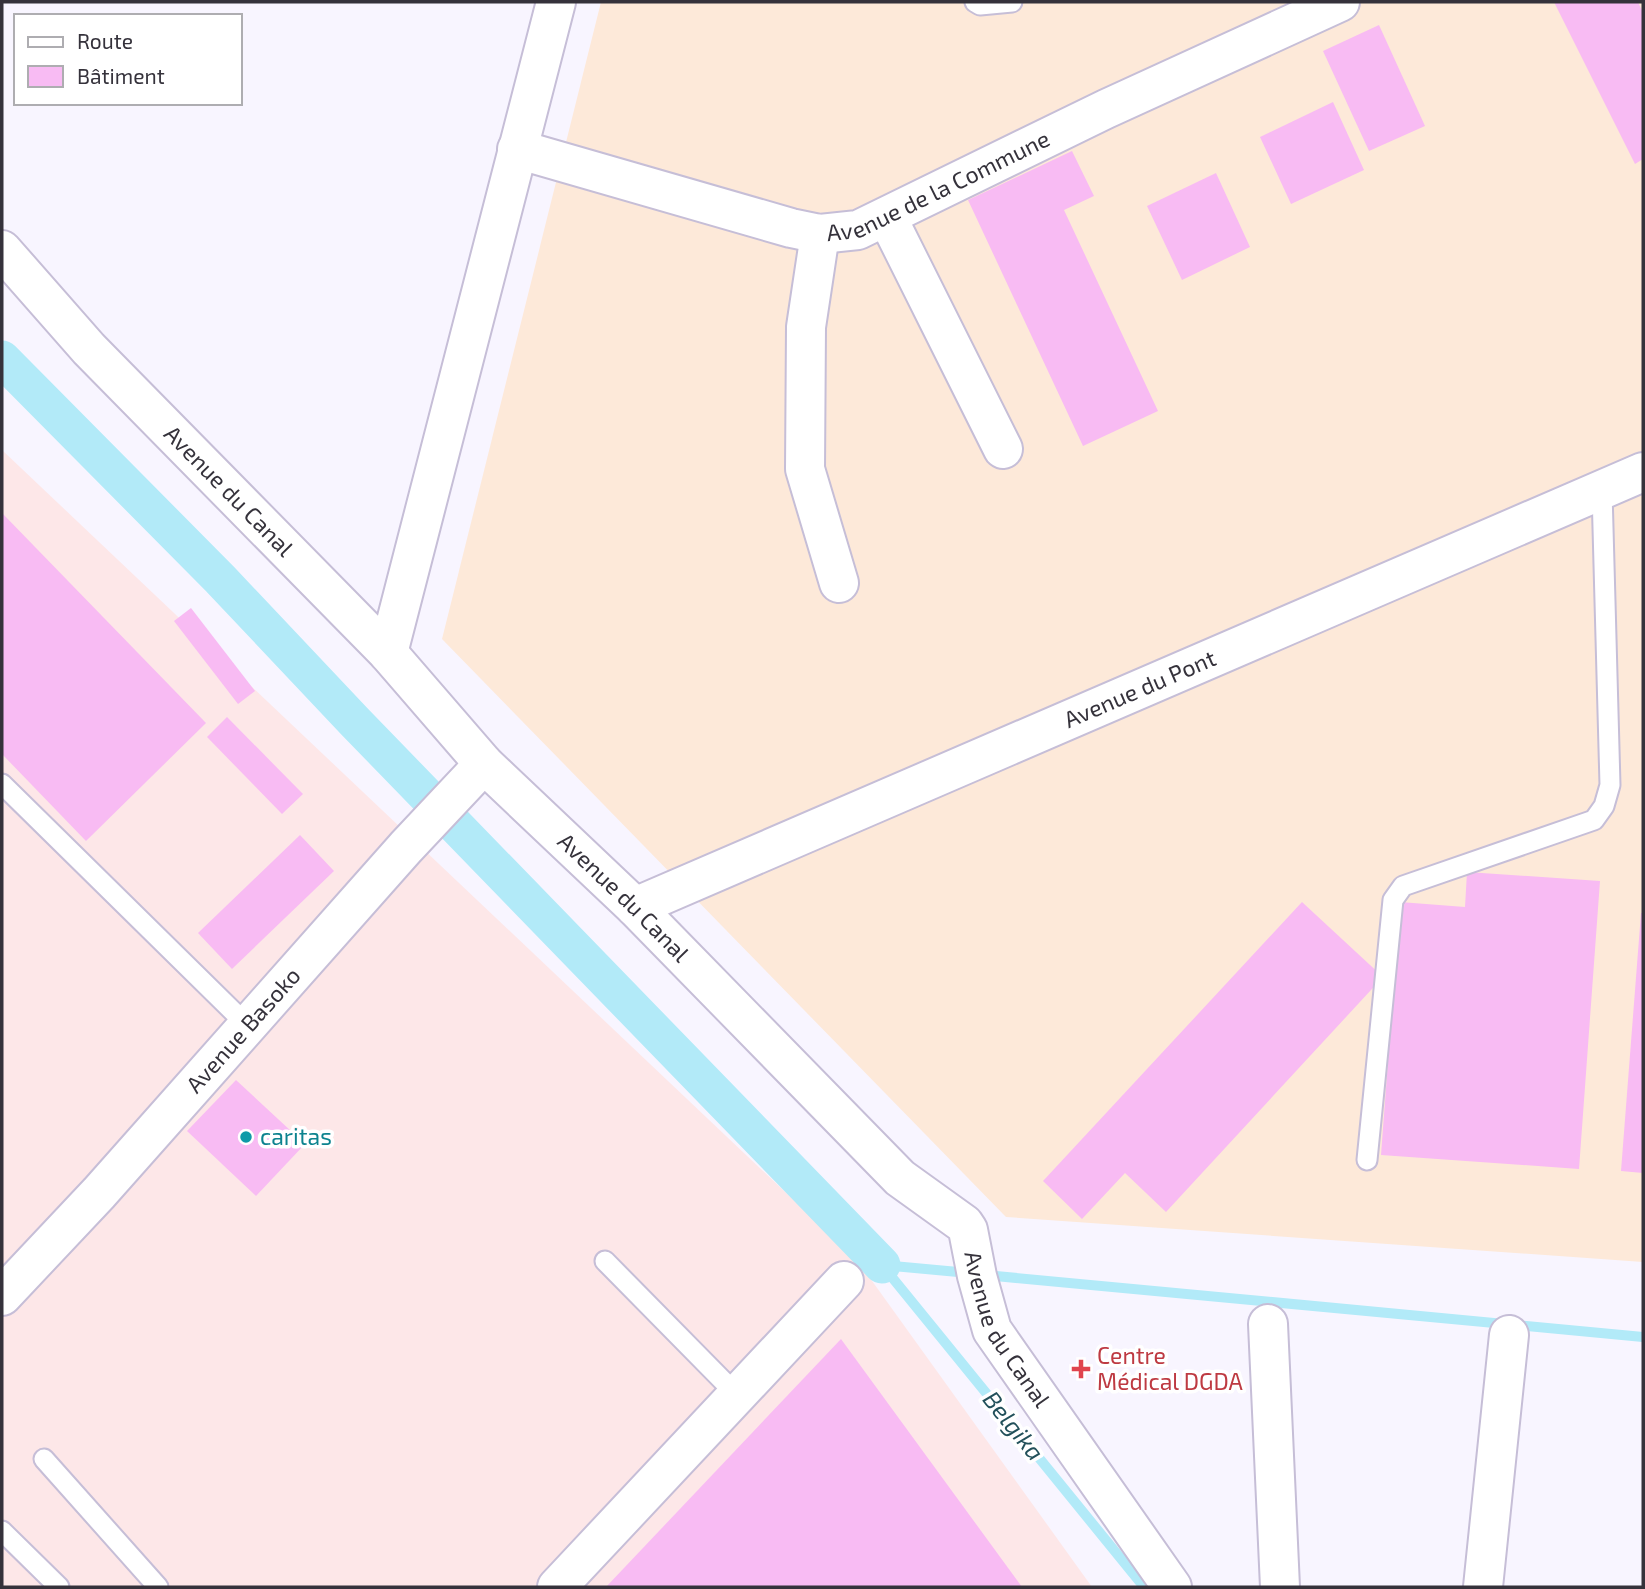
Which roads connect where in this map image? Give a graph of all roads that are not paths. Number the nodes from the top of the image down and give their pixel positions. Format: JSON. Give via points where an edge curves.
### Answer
{"nodes":[{"id":1,"x":556,"y":2,"type":"edge"},
{"id":2,"x":975,"y":2,"type":"edge"},
{"id":3,"x":1012,"y":2,"type":"edge"},
{"id":4,"x":1340,"y":2,"type":"edge"},
{"id":5,"x":517,"y":149,"type":"junction"},
{"id":6,"x":887,"y":217,"type":"junction"},
{"id":7,"x":820,"y":234,"type":"junction"},
{"id":8,"x":2,"y":250,"type":"edge"},
{"id":9,"x":1003,"y":449,"type":"dead end"},
{"id":10,"x":1643,"y":472,"type":"edge"},
{"id":11,"x":1602,"y":492,"type":"junction"},
{"id":12,"x":839,"y":583,"type":"dead end"},
{"id":13,"x":388,"y":653,"type":"junction"},
{"id":14,"x":475,"y":775,"type":"junction"},
{"id":15,"x":2,"y":784,"type":"edge"},
{"id":16,"x":635,"y":907,"type":"junction"},
{"id":17,"x":249,"y":1027,"type":"junction"},
{"id":18,"x":1367,"y":1160,"type":"dead end"},
{"id":19,"x":605,"y":1261,"type":"dead end"},
{"id":20,"x":844,"y":1281,"type":"dead end"},
{"id":21,"x":2,"y":1296,"type":"edge"},
{"id":22,"x":1268,"y":1325,"type":"dead end"},
{"id":23,"x":1509,"y":1335,"type":"dead end"},
{"id":24,"x":736,"y":1394,"type":"junction"},
{"id":25,"x":44,"y":1459,"type":"dead end"},
{"id":26,"x":2,"y":1531,"type":"edge"},
{"id":27,"x":59,"y":1587,"type":"edge"},
{"id":28,"x":158,"y":1587,"type":"edge"},
{"id":29,"x":557,"y":1587,"type":"edge"},
{"id":30,"x":1172,"y":1587,"type":"edge"},
{"id":31,"x":1280,"y":1587,"type":"edge"},
{"id":32,"x":1482,"y":1587,"type":"edge"}],
"edges":[{"from":1,"to":5,"type":"street"},
{"from":2,"to":3,"type":"lane"},
{"from":4,"to":6,"type":"street","name":"Avenue de la Commune","via":[[1106,108]]},
{"from":5,"to":7,"type":"street","name":"Avenue de la Commune"},
{"from":5,"to":13,"type":"street"},
{"from":6,"to":7,"type":"street","name":"Avenue de la Commune","via":[[858,230]]},
{"from":6,"to":9,"type":"street"},
{"from":7,"to":12,"type":"street","via":[[806,327],[805,469]]},
{"from":8,"to":13,"type":"street","name":"Avenue du Canal","via":[[89,349]]},
{"from":10,"to":11,"type":"street","name":"Avenue du Pont"},
{"from":11,"to":16,"type":"street","name":"Avenue du Pont"},
{"from":11,"to":18,"type":"lane","via":[[1610,785],[1604,806],[1594,820],[1403,886],[1393,900]]},
{"from":13,"to":14,"type":"street","name":"Avenue du Canal"},
{"from":14,"to":16,"type":"street","name":"Avenue du Canal"},
{"from":14,"to":17,"type":"street","name":"Avenue Basoko"},
{"from":15,"to":17,"type":"lane"},
{"from":16,"to":30,"type":"street","name":"Avenue du Canal","via":[[900,1178],[964,1224],[992,1330]]},
{"from":17,"to":21,"type":"street","name":"Avenue Basoko"},
{"from":19,"to":24,"type":"lane"},
{"from":20,"to":24,"type":"street"},
{"from":22,"to":31,"type":"street"},
{"from":23,"to":32,"type":"street"},
{"from":24,"to":29,"type":"street"},
{"from":25,"to":28,"type":"lane"},
{"from":26,"to":27,"type":"lane"}]}
